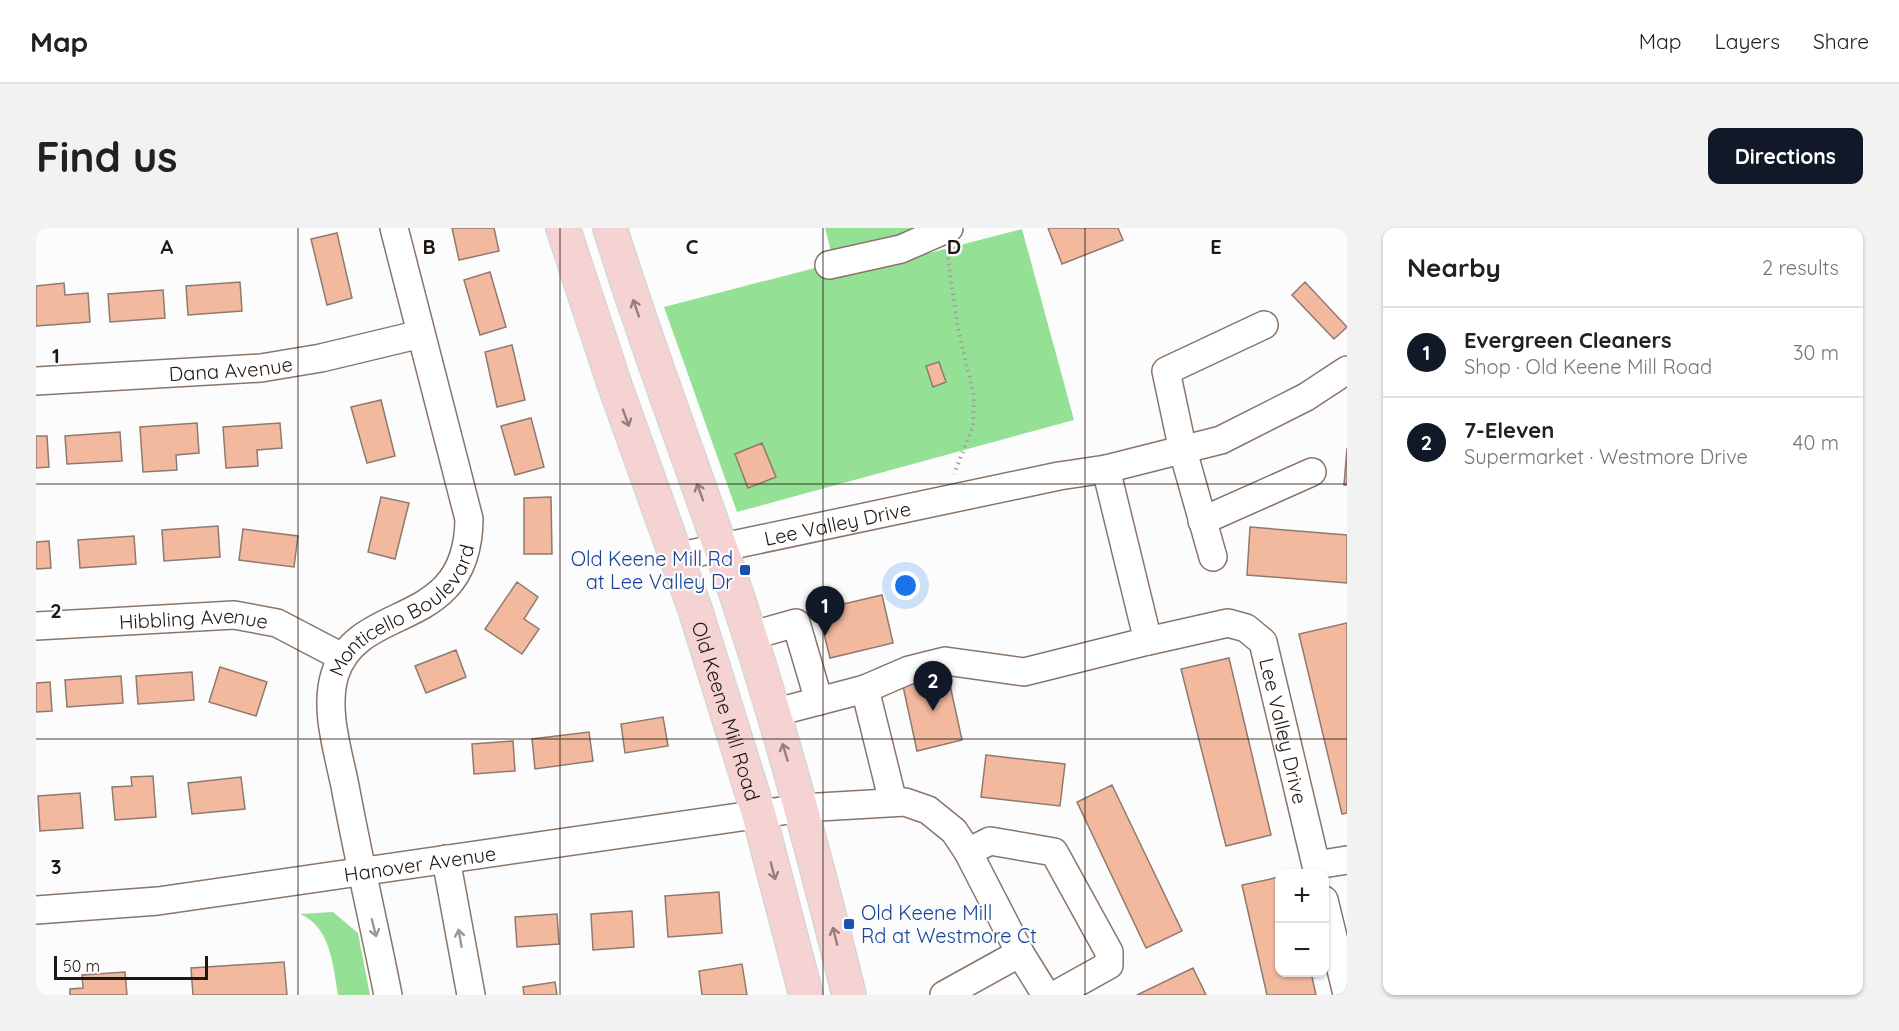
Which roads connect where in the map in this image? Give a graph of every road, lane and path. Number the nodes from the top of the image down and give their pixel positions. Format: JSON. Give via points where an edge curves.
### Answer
{"nodes":[{"id":1,"x":394,"y":228,"type":"edge"},
{"id":2,"x":563,"y":228,"type":"edge"},
{"id":3,"x":610,"y":228,"type":"edge"},
{"id":4,"x":945,"y":230,"type":"edge"},
{"id":5,"x":829,"y":265,"type":"dead end"},
{"id":6,"x":1264,"y":325,"type":"dead end"},
{"id":7,"x":421,"y":334,"type":"junction"},
{"id":8,"x":1347,"y":370,"type":"edge"},
{"id":9,"x":36,"y":381,"type":"edge"},
{"id":10,"x":1183,"y":452,"type":"junction"},
{"id":11,"x":1106,"y":469,"type":"junction"},
{"id":12,"x":1312,"y":472,"type":"dead end"},
{"id":13,"x":943,"y":500,"type":"junction"},
{"id":14,"x":1202,"y":521,"type":"junction"},
{"id":15,"x":720,"y":547,"type":"junction"},
{"id":16,"x":676,"y":556,"type":"junction"},
{"id":17,"x":1213,"y":557,"type":"dead end"},
{"id":18,"x":36,"y":626,"type":"edge"},
{"id":19,"x":750,"y":636,"type":"junction"},
{"id":20,"x":1148,"y":641,"type":"junction"},
{"id":21,"x":342,"y":657,"type":"junction"},
{"id":22,"x":865,"y":689,"type":"junction"},
{"id":23,"x":819,"y":701,"type":"junction"},
{"id":24,"x":773,"y":713,"type":"junction"},
{"id":25,"x":893,"y":802,"type":"junction"},
{"id":26,"x":802,"y":808,"type":"junction"},
{"id":27,"x":759,"y":815,"type":"junction"},
{"id":28,"x":968,"y":852,"type":"junction"},
{"id":29,"x":446,"y":859,"type":"junction"},
{"id":30,"x":1347,"y":860,"type":"edge"},
{"id":31,"x":1317,"y":869,"type":"edge"},
{"id":32,"x":360,"y":871,"type":"junction"},
{"id":33,"x":36,"y":910,"type":"edge"},
{"id":34,"x":1329,"y":920,"type":"edge"},
{"id":35,"x":1020,"y":953,"type":"junction"},
{"id":36,"x":1347,"y":994,"type":"edge"},
{"id":37,"x":388,"y":995,"type":"edge"},
{"id":38,"x":471,"y":995,"type":"edge"},
{"id":39,"x":806,"y":995,"type":"edge"},
{"id":40,"x":849,"y":995,"type":"edge"},
{"id":41,"x":944,"y":995,"type":"edge"},
{"id":42,"x":1046,"y":995,"type":"edge"},
{"id":43,"x":1055,"y":995,"type":"edge"}],
"edges":[{"from":1,"to":7,"type":"street","name":"Monticello Boulevard"},
{"from":2,"to":16,"type":"main road","name":"Old Keene Mill Road","one_way":true},
{"from":15,"to":3,"type":"main road","one_way":true},
{"from":4,"to":5,"type":"street","via":[[901,249]]},
{"from":4,"to":13,"type":"path","via":[[958,329],[974,396],[973,426]]},
{"from":6,"to":10,"type":"street","via":[[1166,371]]},
{"from":7,"to":9,"type":"street","name":"Dana Avenue","via":[[261,368]]},
{"from":7,"to":21,"type":"street","name":"Monticello Boulevard","via":[[469,519],[465,555],[454,578],[439,595],[379,628]]},
{"from":8,"to":10,"type":"street","name":"Lee Valley Drive","via":[[1306,398],[1221,440]]},
{"from":10,"to":11,"type":"street","name":"Lee Valley Drive"},
{"from":10,"to":14,"type":"street"},
{"from":11,"to":13,"type":"street","name":"Lee Valley Drive"},
{"from":11,"to":20,"type":"street"},
{"from":12,"to":14,"type":"street"},
{"from":13,"to":15,"type":"street","name":"Lee Valley Drive"},
{"from":14,"to":17,"type":"street"},
{"from":15,"to":16,"type":"street","name":"Lee Valley Drive"},
{"from":15,"to":19,"type":"main road"},
{"from":16,"to":27,"type":"main road","name":"Old Keene Mill Road"},
{"from":18,"to":21,"type":"street","name":"Hibbling Avenue","via":[[234,615],[277,623]]},
{"from":19,"to":23,"type":"street","via":[[796,623]]},
{"from":19,"to":24,"type":"main road"},
{"from":20,"to":22,"type":"street","name":"Lee Valley Drive","via":[[1024,672],[945,661],[909,670]]},
{"from":20,"to":31,"type":"street","name":"Lee Valley Drive","via":[[1228,623],[1246,628],[1263,642]]},
{"from":21,"to":32,"type":"street","name":"Monticello Boulevard","via":[[335,675],[333,723]]},
{"from":22,"to":23,"type":"street","name":"Lee Valley Drive"},
{"from":22,"to":25,"type":"street"},
{"from":23,"to":24,"type":"street","name":"Lee Valley Drive"},
{"from":26,"to":24,"type":"main road","one_way":true},
{"from":25,"to":26,"type":"street","name":"Hanover Avenue"},
{"from":25,"to":28,"type":"street","name":"Hanover Avenue","via":[[928,810],[954,831]]},
{"from":26,"to":27,"type":"street","name":"Hanover Avenue"},
{"from":40,"to":26,"type":"main road","one_way":true},
{"from":27,"to":29,"type":"street","name":"Hanover Avenue"},
{"from":27,"to":39,"type":"main road","name":"Old Keene Mill Road","one_way":true},
{"from":28,"to":35,"type":"street","name":"Hanover Avenue"},
{"from":28,"to":43,"type":"street","via":[[990,841],[1053,852],[1109,952],[1109,965]]},
{"from":29,"to":32,"type":"street","name":"Hanover Avenue"},
{"from":38,"to":29,"type":"street","one_way":true},
{"from":30,"to":31,"type":"street","name":"Lee Valley Drive"},
{"from":32,"to":33,"type":"street","name":"Hanover Avenue","via":[[158,901]]},
{"from":32,"to":37,"type":"street","name":"Monticello Boulevard","one_way":true},
{"from":34,"to":36,"type":"street"},
{"from":35,"to":41,"type":"street"},
{"from":35,"to":42,"type":"street","name":"Hanover Avenue"}]}
